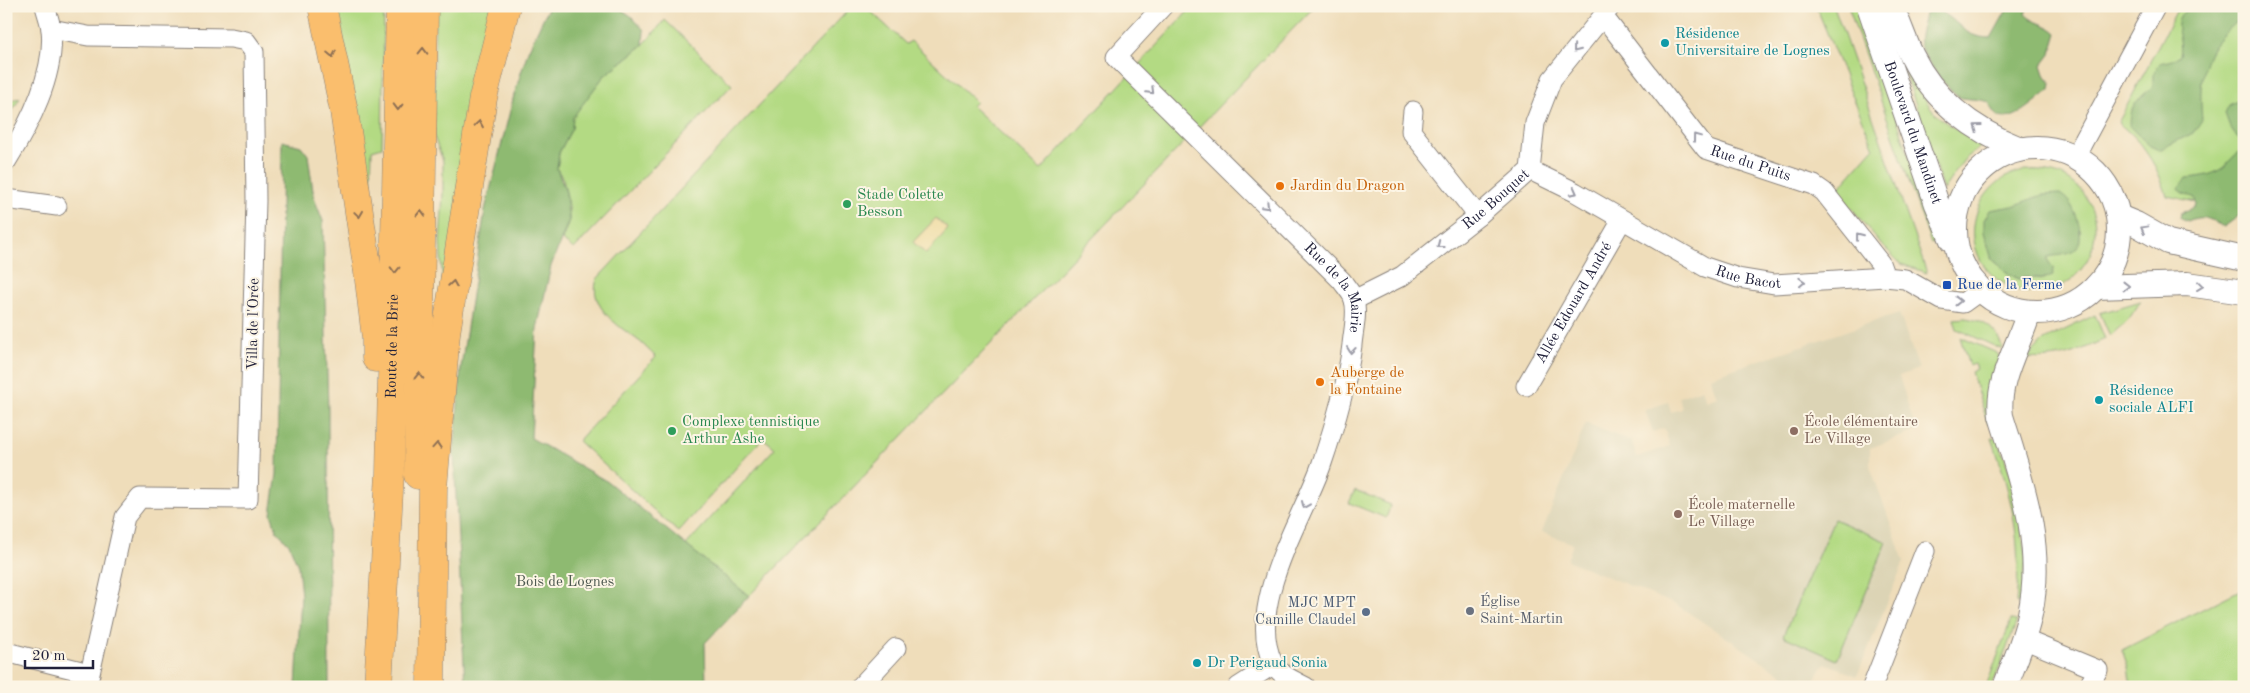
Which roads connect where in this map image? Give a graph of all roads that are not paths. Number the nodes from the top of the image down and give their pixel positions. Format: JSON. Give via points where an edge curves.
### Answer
{"nodes":[{"id":1,"x":45,"y":6,"type":"edge"},
{"id":2,"x":322,"y":6,"type":"edge"},
{"id":3,"x":400,"y":6,"type":"edge"},
{"id":4,"x":424,"y":6,"type":"edge"},
{"id":5,"x":506,"y":6,"type":"edge"},
{"id":6,"x":1163,"y":6,"type":"edge"},
{"id":7,"x":1869,"y":6,"type":"edge"},
{"id":8,"x":1891,"y":6,"type":"edge"},
{"id":9,"x":2156,"y":6,"type":"edge"},
{"id":10,"x":1607,"y":11,"type":"edge"},
{"id":11,"x":51,"y":29,"type":"junction"},
{"id":12,"x":1412,"y":111,"type":"dead end"},
{"id":13,"x":2020,"y":149,"type":"junction"},
{"id":14,"x":2075,"y":156,"type":"junction"},
{"id":15,"x":6,"y":162,"type":"edge"},
{"id":16,"x":1530,"y":170,"type":"junction"},
{"id":17,"x":6,"y":199,"type":"edge"},
{"id":18,"x":57,"y":206,"type":"dead end"},
{"id":19,"x":1478,"y":216,"type":"junction"},
{"id":20,"x":2119,"y":217,"type":"junction"},
{"id":21,"x":1622,"y":220,"type":"junction"},
{"id":22,"x":1959,"y":257,"type":"junction"},
{"id":23,"x":2244,"y":258,"type":"edge"},
{"id":24,"x":1885,"y":276,"type":"junction"},
{"id":25,"x":2096,"y":287,"type":"junction"},
{"id":26,"x":1981,"y":290,"type":"junction"},
{"id":27,"x":2244,"y":292,"type":"edge"},
{"id":28,"x":1354,"y":300,"type":"junction"},
{"id":29,"x":2029,"y":312,"type":"junction"},
{"id":30,"x":1526,"y":386,"type":"dead end"},
{"id":31,"x":1925,"y":551,"type":"dead end"},
{"id":32,"x":2023,"y":639,"type":"junction"},
{"id":33,"x":896,"y":648,"type":"dead end"},
{"id":34,"x":6,"y":652,"type":"edge"},
{"id":35,"x":1274,"y":664,"type":"junction"},
{"id":36,"x":378,"y":677,"type":"edge"},
{"id":37,"x":88,"y":680,"type":"edge"},
{"id":38,"x":420,"y":687,"type":"edge"},
{"id":39,"x":431,"y":687,"type":"edge"},
{"id":40,"x":860,"y":687,"type":"edge"},
{"id":41,"x":1238,"y":687,"type":"edge"},
{"id":42,"x":1306,"y":687,"type":"edge"},
{"id":43,"x":1872,"y":687,"type":"edge"},
{"id":44,"x":2005,"y":687,"type":"edge"},
{"id":45,"x":2088,"y":687,"type":"edge"}],
"edges":[{"from":1,"to":11,"type":"street"},
{"from":2,"to":36,"type":"highway","one_way":true,"via":[[344,112],[376,338]]},
{"from":3,"to":36,"type":"highway","name":"Route de la Brie","one_way":true,"via":[[390,473]]},
{"from":38,"to":4,"type":"highway","name":"Route de la Brie","one_way":true,"via":[[418,470]]},
{"from":39,"to":5,"type":"highway","one_way":true,"via":[[434,488],[446,333],[483,98]]},
{"from":6,"to":28,"type":"street","name":"Rue de la Mairie","one_way":true,"via":[[1116,57],[1342,281]]},
{"from":7,"to":22,"type":"street","name":"Boulevard du Mandinet"},
{"from":13,"to":8,"type":"street","name":"Boulevard du Mandinet","one_way":true,"via":[[1992,138],[1947,104],[1927,83],[1911,55]]},
{"from":9,"to":14,"type":"street"},
{"from":10,"to":16,"type":"street","name":"Rue Bouquet","one_way":true,"via":[[1552,79],[1535,122]]},
{"from":24,"to":10,"type":"street","name":"Rue du Puits","one_way":true,"via":[[1880,263],[1819,188],[1706,149]]},
{"from":11,"to":15,"type":"street","via":[[50,57],[39,101]]},
{"from":11,"to":37,"type":"street","name":"Villa de l'Orée","via":[[88,36],[231,38],[246,42],[254,52],[256,201],[248,498],[140,498],[125,517]]},
{"from":12,"to":19,"type":"street","via":[[1411,131]]},
{"from":13,"to":14,"type":"street","via":[[2048,148]]},
{"from":13,"to":22,"type":"street","via":[[1999,157],[1980,171],[1962,196],[1955,226]]},
{"from":14,"to":20,"type":"street","via":[[2108,188]]},
{"from":16,"to":19,"type":"street","name":"Rue Bouquet"},
{"from":16,"to":21,"type":"street","name":"Rue Bacot","one_way":true},
{"from":17,"to":18,"type":"street"},
{"from":19,"to":28,"type":"street","name":"Rue Bouquet","one_way":true,"via":[[1402,276]]},
{"from":23,"to":20,"type":"street","one_way":true,"via":[[2168,242]]},
{"from":20,"to":25,"type":"street","via":[[2120,232],[2113,262]]},
{"from":21,"to":24,"type":"street","name":"Rue Bacot","one_way":true,"via":[[1705,268],[1738,278],[1774,284]]},
{"from":21,"to":30,"type":"street","name":"Allée Edouard André"},
{"from":22,"to":26,"type":"street"},
{"from":24,"to":26,"type":"street","name":"Rue Bacot","one_way":true,"via":[[1905,279],[1942,300],[1963,303]]},
{"from":25,"to":27,"type":"street","one_way":true,"via":[[2188,284]]},
{"from":25,"to":29,"type":"street","via":[[2072,304]]},
{"from":26,"to":29,"type":"street","via":[[1998,302]]},
{"from":28,"to":35,"type":"street","name":"Rue de la Mairie","one_way":true,"via":[[1350,357],[1341,400],[1321,467],[1272,584],[1266,629]]},
{"from":29,"to":32,"type":"street","via":[[1999,400],[2033,534],[2033,590]]},
{"from":31,"to":43,"type":"street"},
{"from":32,"to":44,"type":"street"},
{"from":32,"to":45,"type":"street","via":[[2098,670]]},
{"from":33,"to":40,"type":"street"},
{"from":34,"to":37,"type":"street"},
{"from":35,"to":41,"type":"street"},
{"from":35,"to":42,"type":"street","via":[[1284,675]]}]}
